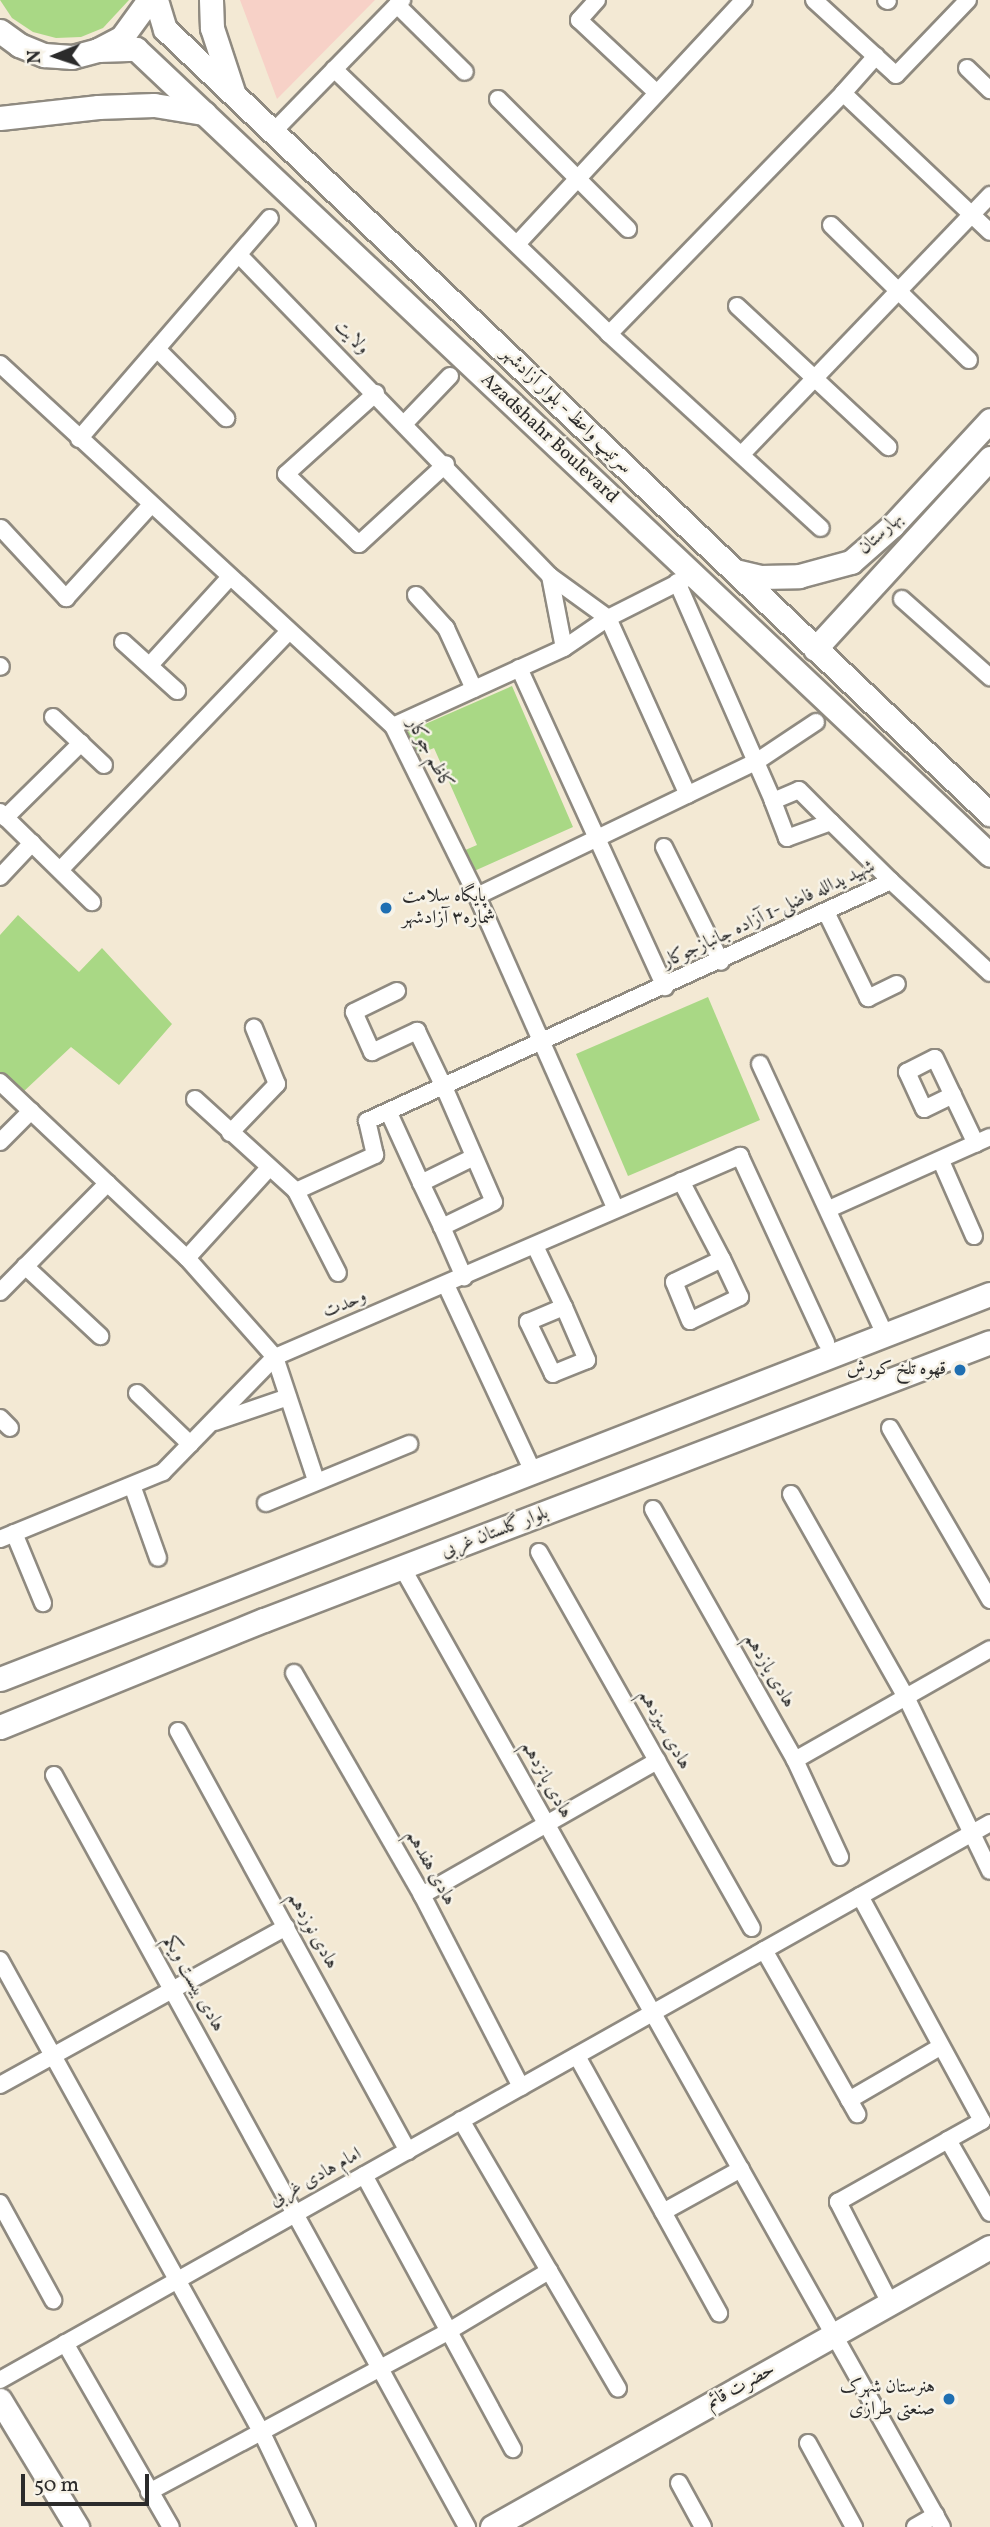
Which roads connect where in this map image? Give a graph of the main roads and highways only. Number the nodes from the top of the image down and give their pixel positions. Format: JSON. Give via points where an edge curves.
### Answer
{"nodes":[{"id":1,"x":149,"y":0,"type":"edge"},
{"id":2,"x":156,"y":0,"type":"edge"},
{"id":3,"x":211,"y":0,"type":"edge"},
{"id":4,"x":0,"y":31,"type":"edge"},
{"id":5,"x":99,"y":50,"type":"junction"},
{"id":6,"x":234,"y":95,"type":"junction"},
{"id":7,"x":204,"y":113,"type":"junction"},
{"id":8,"x":0,"y":118,"type":"edge"},
{"id":9,"x":990,"y":420,"type":"edge"},
{"id":10,"x":990,"y":458,"type":"edge"},
{"id":11,"x":735,"y":571,"type":"junction"},
{"id":12,"x":760,"y":577,"type":"junction"},
{"id":13,"x":819,"y":644,"type":"junction"},
{"id":14,"x":990,"y":814,"type":"edge"},
{"id":15,"x":990,"y":855,"type":"edge"},
{"id":16,"x":990,"y":1294,"type":"edge"},
{"id":17,"x":990,"y":1342,"type":"edge"},
{"id":18,"x":0,"y":1679,"type":"edge"},
{"id":19,"x":0,"y":1727,"type":"edge"},
{"id":20,"x":990,"y":2247,"type":"edge"},
{"id":21,"x":0,"y":2400,"type":"edge"},
{"id":22,"x":77,"y":2527,"type":"edge"},
{"id":23,"x":492,"y":2527,"type":"edge"}],
"edges":[{"from":1,"to":5,"type":"main road","via":[[122,37]]},
{"from":2,"to":6,"type":"main road","name":"سرتیپ واعظ - بلوار آزادشهر","via":[[165,29]]},
{"from":3,"to":6,"type":"main road","via":[[212,28]]},
{"from":4,"to":5,"type":"main road","name":"Azadshahr Boulevard","via":[[44,55],[72,57]]},
{"from":5,"to":7,"type":"main road","name":"Azadshahr Boulevard","via":[[136,49]]},
{"from":6,"to":11,"type":"main road","name":"سرتیپ واعظ - بلوار آزادشهر"},
{"from":7,"to":8,"type":"main road","via":[[154,106],[99,107]]},
{"from":7,"to":15,"type":"main road","name":"Azadshahr Boulevard","via":[[685,578]]},
{"from":9,"to":12,"type":"main road","name":"بهارستان","via":[[892,526],[851,562],[799,576]]},
{"from":10,"to":13,"type":"main road","name":"بهارستان"},
{"from":11,"to":12,"type":"main road","name":"بهارستان"},
{"from":11,"to":13,"type":"main road","name":"سرتیپ واعظ - بلوار آزادشهر"},
{"from":12,"to":13,"type":"main road"},
{"from":13,"to":14,"type":"main road","name":"سرتیپ واعظ - بلوار آزادشهر"},
{"from":16,"to":18,"type":"main road"},
{"from":17,"to":19,"type":"main road","name":"بلوار گلستان غربی"},
{"from":20,"to":23,"type":"main road","name":"حضرت قائم"},
{"from":21,"to":22,"type":"main road"}]}
